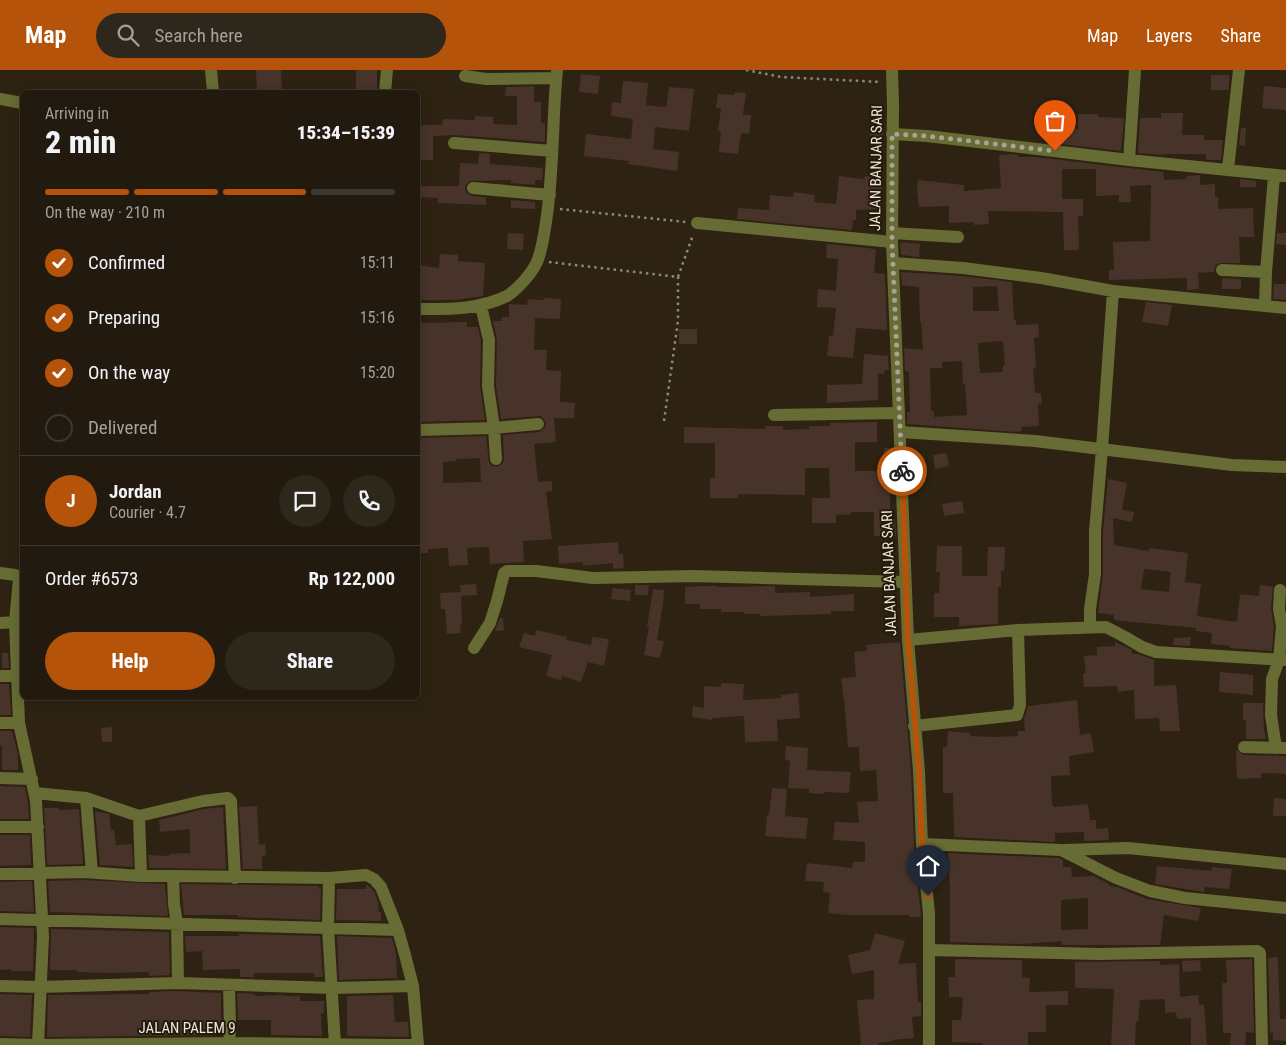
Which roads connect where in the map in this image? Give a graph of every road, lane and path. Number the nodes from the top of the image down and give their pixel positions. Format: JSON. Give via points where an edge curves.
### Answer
{"nodes":[{"id":1,"x":211,"y":70,"type":"edge"},
{"id":2,"x":387,"y":70,"type":"edge"},
{"id":3,"x":746,"y":70,"type":"edge"},
{"id":4,"x":1135,"y":70,"type":"edge"},
{"id":5,"x":1239,"y":70,"type":"edge"},
{"id":6,"x":556,"y":74,"type":"edge"},
{"id":7,"x":465,"y":76,"type":"dead end"},
{"id":8,"x":892,"y":76,"type":"edge"},
{"id":9,"x":213,"y":90,"type":"edge"},
{"id":10,"x":385,"y":90,"type":"edge"},
{"id":11,"x":0,"y":99,"type":"edge"},
{"id":12,"x":20,"y":103,"type":"edge"},
{"id":13,"x":892,"y":134,"type":"junction"},
{"id":14,"x":454,"y":142,"type":"dead end"},
{"id":15,"x":552,"y":151,"type":"junction"},
{"id":16,"x":1128,"y":160,"type":"junction"},
{"id":17,"x":1228,"y":169,"type":"junction"},
{"id":18,"x":1280,"y":176,"type":"edge"},
{"id":19,"x":473,"y":188,"type":"dead end"},
{"id":20,"x":549,"y":201,"type":"junction"},
{"id":21,"x":697,"y":224,"type":"junction"},
{"id":22,"x":958,"y":237,"type":"dead end"},
{"id":23,"x":892,"y":238,"type":"junction"},
{"id":24,"x":538,"y":260,"type":"junction"},
{"id":25,"x":893,"y":263,"type":"junction"},
{"id":26,"x":1222,"y":270,"type":"dead end"},
{"id":27,"x":1266,"y":272,"type":"junction"},
{"id":28,"x":678,"y":277,"type":"junction"},
{"id":29,"x":1112,"y":291,"type":"junction"},
{"id":30,"x":480,"y":306,"type":"junction"},
{"id":31,"x":1265,"y":306,"type":"junction"},
{"id":32,"x":1286,"y":308,"type":"edge"},
{"id":33,"x":420,"y":309,"type":"edge"},
{"id":34,"x":899,"y":413,"type":"junction"},
{"id":35,"x":774,"y":415,"type":"dead end"},
{"id":36,"x":664,"y":420,"type":"dead end"},
{"id":37,"x":538,"y":424,"type":"dead end"},
{"id":38,"x":494,"y":428,"type":"junction"},
{"id":39,"x":420,"y":430,"type":"edge"},
{"id":40,"x":901,"y":432,"type":"junction"},
{"id":41,"x":1102,"y":449,"type":"junction"},
{"id":42,"x":496,"y":459,"type":"dead end"},
{"id":43,"x":1286,"y":467,"type":"edge"},
{"id":44,"x":0,"y":573,"type":"edge"},
{"id":45,"x":905,"y":582,"type":"junction"},
{"id":46,"x":1280,"y":590,"type":"dead end"},
{"id":47,"x":16,"y":622,"type":"junction"},
{"id":48,"x":0,"y":623,"type":"edge"},
{"id":49,"x":1090,"y":627,"type":"junction"},
{"id":50,"x":1018,"y":630,"type":"junction"},
{"id":51,"x":908,"y":640,"type":"junction"},
{"id":52,"x":474,"y":648,"type":"dead end"},
{"id":53,"x":1283,"y":660,"type":"edge"},
{"id":54,"x":0,"y":676,"type":"edge"},
{"id":55,"x":16,"y":676,"type":"junction"},
{"id":56,"x":0,"y":723,"type":"edge"},
{"id":57,"x":18,"y":723,"type":"junction"},
{"id":58,"x":914,"y":726,"type":"junction"},
{"id":59,"x":1244,"y":747,"type":"dead end"},
{"id":60,"x":1281,"y":748,"type":"edge"},
{"id":61,"x":0,"y":778,"type":"edge"},
{"id":62,"x":32,"y":779,"type":"junction"},
{"id":63,"x":35,"y":793,"type":"junction"},
{"id":64,"x":86,"y":798,"type":"junction"},
{"id":65,"x":138,"y":816,"type":"junction"},
{"id":66,"x":0,"y":827,"type":"edge"},
{"id":67,"x":38,"y":827,"type":"junction"},
{"id":68,"x":922,"y":844,"type":"junction"},
{"id":69,"x":1061,"y":850,"type":"junction"},
{"id":70,"x":1286,"y":864,"type":"edge"},
{"id":71,"x":92,"y":873,"type":"junction"},
{"id":72,"x":0,"y":874,"type":"edge"},
{"id":73,"x":40,"y":874,"type":"junction"},
{"id":74,"x":141,"y":876,"type":"junction"},
{"id":75,"x":173,"y":876,"type":"junction"},
{"id":76,"x":235,"y":878,"type":"junction"},
{"id":77,"x":329,"y":878,"type":"junction"},
{"id":78,"x":1286,"y":908,"type":"edge"},
{"id":79,"x":0,"y":919,"type":"edge"},
{"id":80,"x":41,"y":919,"type":"junction"},
{"id":81,"x":177,"y":924,"type":"junction"},
{"id":82,"x":328,"y":928,"type":"junction"},
{"id":83,"x":398,"y":930,"type":"junction"},
{"id":84,"x":929,"y":950,"type":"junction"},
{"id":85,"x":178,"y":983,"type":"junction"},
{"id":86,"x":229,"y":985,"type":"junction"},
{"id":87,"x":0,"y":986,"type":"edge"},
{"id":88,"x":412,"y":986,"type":"junction"},
{"id":89,"x":40,"y":987,"type":"junction"},
{"id":90,"x":333,"y":988,"type":"junction"},
{"id":91,"x":0,"y":1044,"type":"edge"},
{"id":92,"x":229,"y":1044,"type":"edge"},
{"id":93,"x":335,"y":1044,"type":"edge"},
{"id":94,"x":38,"y":1045,"type":"edge"},
{"id":95,"x":126,"y":1045,"type":"edge"},
{"id":96,"x":389,"y":1045,"type":"edge"},
{"id":97,"x":929,"y":1045,"type":"edge"},
{"id":98,"x":1262,"y":1045,"type":"edge"}],
"edges":[{"from":1,"to":9,"type":"street"},
{"from":2,"to":10,"type":"street"},
{"from":3,"to":8,"type":"path","via":[[782,77]]},
{"from":4,"to":16,"type":"street"},
{"from":5,"to":17,"type":"street"},
{"from":6,"to":7,"type":"street","via":[[486,79]]},
{"from":6,"to":15,"type":"street"},
{"from":8,"to":13,"type":"street","name":"JALAN BANJAR SARI"},
{"from":11,"to":12,"type":"street"},
{"from":13,"to":16,"type":"street"},
{"from":13,"to":23,"type":"street","name":"JALAN BANJAR SARI"},
{"from":14,"to":15,"type":"street"},
{"from":15,"to":20,"type":"street"},
{"from":16,"to":17,"type":"street"},
{"from":17,"to":18,"type":"street"},
{"from":18,"to":27,"type":"street"},
{"from":19,"to":20,"type":"street"},
{"from":20,"to":21,"type":"path"},
{"from":20,"to":24,"type":"street"},
{"from":21,"to":23,"type":"street"},
{"from":21,"to":28,"type":"path"},
{"from":22,"to":23,"type":"street"},
{"from":23,"to":25,"type":"street","name":"JALAN BANJAR SARI"},
{"from":24,"to":28,"type":"path"},
{"from":24,"to":30,"type":"street","via":[[532,272],[508,295]]},
{"from":25,"to":29,"type":"street","via":[[963,268]]},
{"from":25,"to":34,"type":"street","name":"JALAN BANJAR SARI"},
{"from":26,"to":27,"type":"street"},
{"from":27,"to":31,"type":"street"},
{"from":28,"to":36,"type":"path","via":[[678,321]]},
{"from":29,"to":31,"type":"street"},
{"from":29,"to":41,"type":"street"},
{"from":30,"to":33,"type":"street"},
{"from":30,"to":38,"type":"street","via":[[489,340],[488,386]]},
{"from":31,"to":32,"type":"street"},
{"from":34,"to":35,"type":"street"},
{"from":34,"to":40,"type":"street","name":"JALAN BANJAR SARI"},
{"from":37,"to":38,"type":"street"},
{"from":38,"to":39,"type":"street"},
{"from":38,"to":42,"type":"street"},
{"from":40,"to":41,"type":"street"},
{"from":40,"to":45,"type":"street","name":"JALAN BANJAR SARI"},
{"from":41,"to":43,"type":"street","via":[[1232,465]]},
{"from":41,"to":49,"type":"street"},
{"from":44,"to":47,"type":"street","via":[[18,577]]},
{"from":45,"to":51,"type":"street","name":"JALAN BANJAR SARI"},
{"from":45,"to":52,"type":"street","via":[[694,576],[593,578],[508,571],[504,573],[490,623]]},
{"from":46,"to":53,"type":"street"},
{"from":47,"to":48,"type":"street"},
{"from":47,"to":55,"type":"street"},
{"from":49,"to":50,"type":"street"},
{"from":49,"to":53,"type":"street","via":[[1106,627],[1156,652]]},
{"from":50,"to":51,"type":"street"},
{"from":50,"to":58,"type":"street","via":[[1020,705],[1017,715]]},
{"from":51,"to":58,"type":"street","name":"JALAN BANJAR SARI"},
{"from":53,"to":60,"type":"street","via":[[1272,680],[1272,727]]},
{"from":54,"to":55,"type":"street"},
{"from":55,"to":57,"type":"street"},
{"from":56,"to":57,"type":"street"},
{"from":57,"to":62,"type":"street"},
{"from":58,"to":68,"type":"street","name":"JALAN BANJAR SARI"},
{"from":59,"to":60,"type":"street"},
{"from":61,"to":62,"type":"street"},
{"from":62,"to":63,"type":"street"},
{"from":63,"to":64,"type":"street"},
{"from":63,"to":67,"type":"street"},
{"from":64,"to":65,"type":"street"},
{"from":64,"to":71,"type":"street"},
{"from":65,"to":74,"type":"street"},
{"from":65,"to":76,"type":"street","via":[[203,800],[228,798],[231,801]]},
{"from":66,"to":67,"type":"street"},
{"from":67,"to":73,"type":"street"},
{"from":68,"to":69,"type":"street"},
{"from":68,"to":84,"type":"street","name":"JALAN BANJAR SARI"},
{"from":69,"to":70,"type":"street","via":[[1128,848]]},
{"from":69,"to":78,"type":"street","via":[[1150,891],[1185,898]]},
{"from":71,"to":73,"type":"street"},
{"from":71,"to":74,"type":"street"},
{"from":72,"to":73,"type":"street"},
{"from":73,"to":80,"type":"street"},
{"from":74,"to":75,"type":"street"},
{"from":75,"to":76,"type":"street"},
{"from":75,"to":81,"type":"street"},
{"from":76,"to":77,"type":"street"},
{"from":77,"to":82,"type":"street"},
{"from":77,"to":83,"type":"street","via":[[366,876],[374,879],[381,887]]},
{"from":79,"to":80,"type":"street"},
{"from":80,"to":81,"type":"street"},
{"from":80,"to":89,"type":"street"},
{"from":81,"to":82,"type":"street"},
{"from":81,"to":85,"type":"street"},
{"from":82,"to":83,"type":"street"},
{"from":82,"to":90,"type":"street"},
{"from":83,"to":88,"type":"street"},
{"from":84,"to":97,"type":"street","name":"JALAN BANJAR SARI"},
{"from":84,"to":98,"type":"street","via":[[1099,954],[1257,951],[1260,953]]},
{"from":85,"to":86,"type":"street"},
{"from":85,"to":89,"type":"street"},
{"from":86,"to":90,"type":"street"},
{"from":86,"to":92,"type":"street"},
{"from":87,"to":89,"type":"street"},
{"from":88,"to":90,"type":"street"},
{"from":88,"to":96,"type":"street","name":"JALAN PALEM 9","via":[[418,1045]]},
{"from":89,"to":94,"type":"street"},
{"from":90,"to":93,"type":"street"},
{"from":91,"to":94,"type":"street","name":"JALAN PALEM 9"},
{"from":92,"to":93,"type":"street","name":"JALAN PALEM 9"},
{"from":92,"to":95,"type":"street","name":"JALAN PALEM 9"},
{"from":93,"to":96,"type":"street","name":"JALAN PALEM 9"},
{"from":94,"to":95,"type":"street","name":"JALAN PALEM 9"}]}
